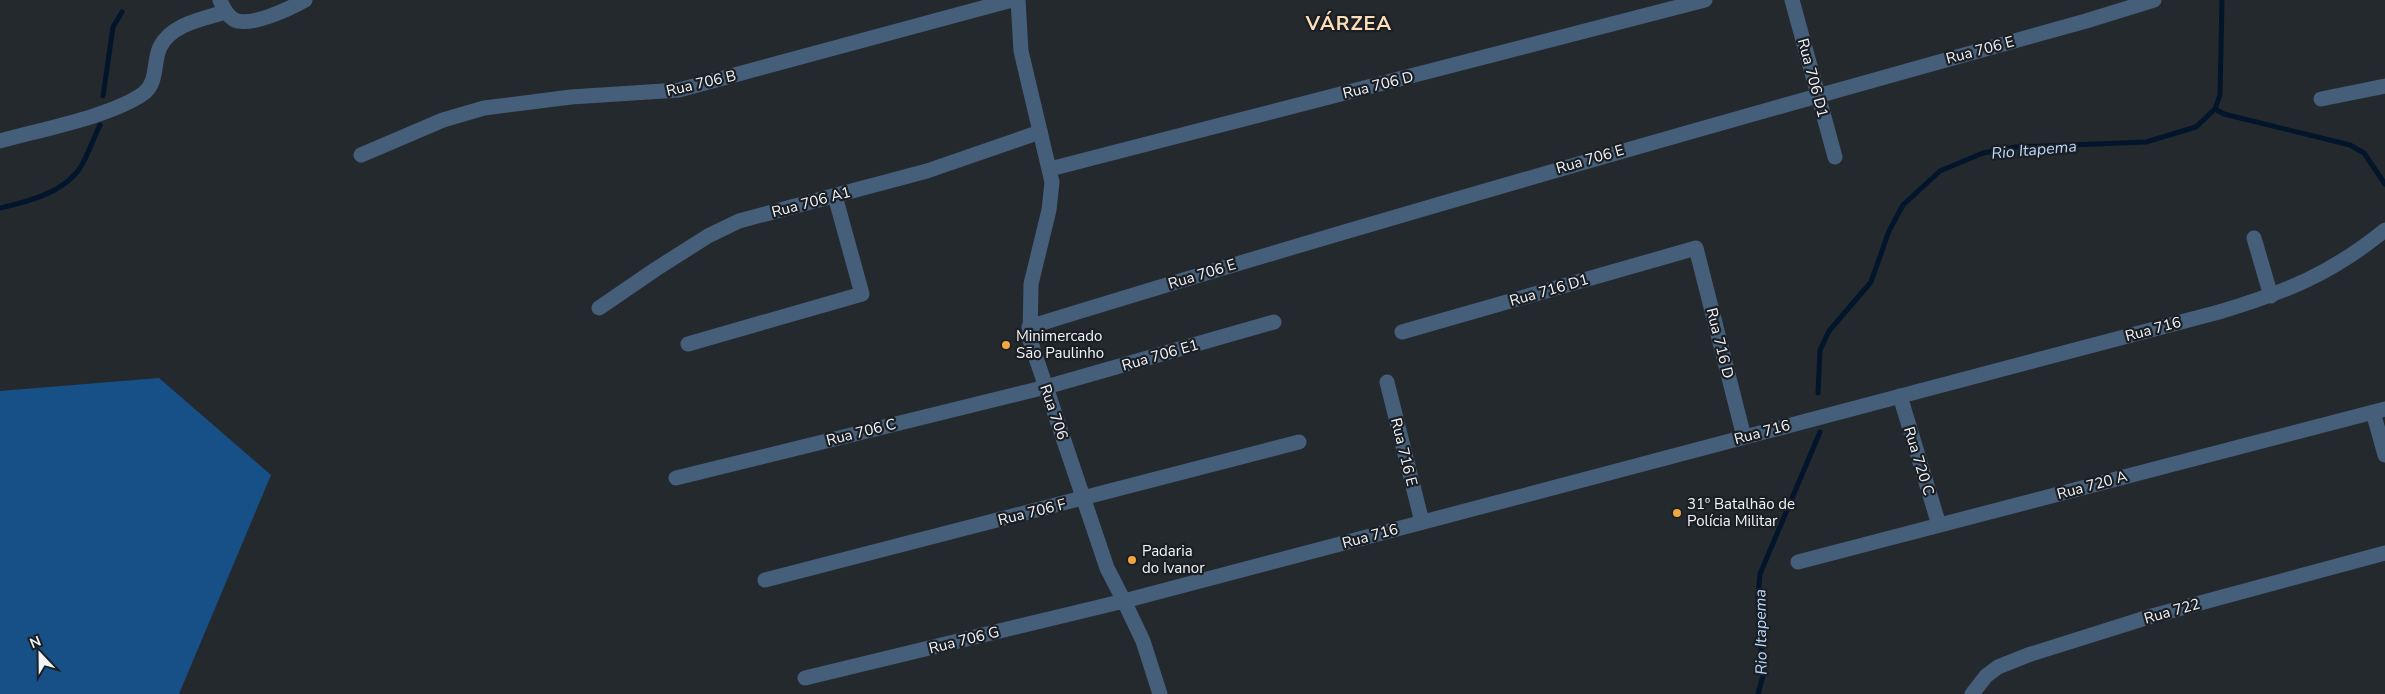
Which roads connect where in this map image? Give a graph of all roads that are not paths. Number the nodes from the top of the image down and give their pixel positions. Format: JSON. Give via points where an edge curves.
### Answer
{"nodes":[{"id":1,"x":305,"y":0,"type":"edge"},
{"id":2,"x":1012,"y":0,"type":"edge"},
{"id":3,"x":1018,"y":0,"type":"edge"},
{"id":4,"x":1705,"y":0,"type":"edge"},
{"id":5,"x":1792,"y":0,"type":"edge"},
{"id":6,"x":2154,"y":0,"type":"edge"},
{"id":7,"x":222,"y":6,"type":"edge"},
{"id":8,"x":2385,"y":86,"type":"edge"},
{"id":9,"x":1818,"y":95,"type":"junction"},
{"id":10,"x":2321,"y":99,"type":"dead end"},
{"id":11,"x":1040,"y":132,"type":"junction"},
{"id":12,"x":0,"y":140,"type":"edge"},
{"id":13,"x":361,"y":155,"type":"dead end"},
{"id":14,"x":1835,"y":157,"type":"dead end"},
{"id":15,"x":1050,"y":169,"type":"junction"},
{"id":16,"x":835,"y":196,"type":"junction"},
{"id":17,"x":2385,"y":230,"type":"edge"},
{"id":18,"x":2254,"y":238,"type":"dead end"},
{"id":19,"x":1696,"y":248,"type":"joint"},
{"id":20,"x":2270,"y":296,"type":"junction"},
{"id":21,"x":599,"y":308,"type":"dead end"},
{"id":22,"x":1274,"y":322,"type":"dead end"},
{"id":23,"x":1029,"y":327,"type":"junction"},
{"id":24,"x":1402,"y":332,"type":"dead end"},
{"id":25,"x":688,"y":344,"type":"dead end"},
{"id":26,"x":1387,"y":382,"type":"dead end"},
{"id":27,"x":1046,"y":387,"type":"junction"},
{"id":28,"x":1900,"y":396,"type":"junction"},
{"id":29,"x":2379,"y":410,"type":"edge"},
{"id":30,"x":1744,"y":437,"type":"junction"},
{"id":31,"x":1299,"y":442,"type":"dead end"},
{"id":32,"x":2385,"y":454,"type":"edge"},
{"id":33,"x":676,"y":478,"type":"dead end"},
{"id":34,"x":1084,"y":499,"type":"junction"},
{"id":35,"x":1422,"y":522,"type":"junction"},
{"id":36,"x":1939,"y":525,"type":"junction"},
{"id":37,"x":2385,"y":553,"type":"edge"},
{"id":38,"x":1798,"y":562,"type":"dead end"},
{"id":39,"x":764,"y":580,"type":"dead end"},
{"id":40,"x":1124,"y":601,"type":"junction"},
{"id":41,"x":805,"y":678,"type":"dead end"},
{"id":42,"x":1160,"y":694,"type":"edge"},
{"id":43,"x":1972,"y":694,"type":"edge"}],
"edges":[{"from":1,"to":7,"type":"street","via":[[243,23],[234,20]]},
{"from":2,"to":13,"type":"street","name":"Rua 706 B","via":[[679,90],[552,99],[484,108],[443,120]]},
{"from":3,"to":11,"type":"street","name":"Rua 706","via":[[1021,51]]},
{"from":4,"to":15,"type":"street","name":"Rua 706 D"},
{"from":5,"to":9,"type":"street","name":"Rua 706 D1"},
{"from":6,"to":9,"type":"street","name":"Rua 706 E"},
{"from":7,"to":12,"type":"street","via":[[169,35],[160,47],[152,85],[144,93],[97,114]]},
{"from":8,"to":10,"type":"street"},
{"from":9,"to":14,"type":"street","name":"Rua 706 D1"},
{"from":9,"to":23,"type":"street","name":"Rua 706 E","via":[[1288,247]]},
{"from":11,"to":15,"type":"street","name":"Rua 706"},
{"from":11,"to":16,"type":"street","name":"Rua 706 A1","via":[[927,171]]},
{"from":15,"to":23,"type":"street","name":"Rua 706","via":[[1051,196],[1031,284]]},
{"from":16,"to":21,"type":"street","name":"Rua 706 A1","via":[[723,228],[656,268]]},
{"from":16,"to":25,"type":"street","via":[[862,294]]},
{"from":17,"to":20,"type":"street","name":"Rua 716","via":[[2336,266],[2299,286]]},
{"from":18,"to":20,"type":"street"},
{"from":19,"to":24,"type":"street","name":"Rua 716 D1"},
{"from":19,"to":30,"type":"street","name":"Rua 716 D"},
{"from":20,"to":28,"type":"street","name":"Rua 716"},
{"from":22,"to":27,"type":"street","name":"Rua 706 E1"},
{"from":23,"to":27,"type":"street","name":"Rua 706"},
{"from":26,"to":35,"type":"street","name":"Rua 716 E"},
{"from":27,"to":33,"type":"street","name":"Rua 706 C"},
{"from":27,"to":34,"type":"street","name":"Rua 706"},
{"from":28,"to":30,"type":"street","name":"Rua 716"},
{"from":28,"to":36,"type":"street","name":"Rua 720 C"},
{"from":29,"to":32,"type":"street"},
{"from":29,"to":36,"type":"street","name":"Rua 720 A"},
{"from":30,"to":35,"type":"street","name":"Rua 716"},
{"from":31,"to":34,"type":"street","name":"Rua 706 F"},
{"from":34,"to":39,"type":"street","name":"Rua 706 F"},
{"from":34,"to":40,"type":"street","name":"Rua 706","via":[[1107,568]]},
{"from":35,"to":40,"type":"street","name":"Rua 716"},
{"from":36,"to":38,"type":"street","name":"Rua 720 A"},
{"from":37,"to":43,"type":"street","name":"Rua 722","via":[[2152,616],[2028,655],[1986,676]]},
{"from":40,"to":41,"type":"street","name":"Rua 706 G"},
{"from":40,"to":42,"type":"street","name":"Rua 706","via":[[1143,641]]}]}
